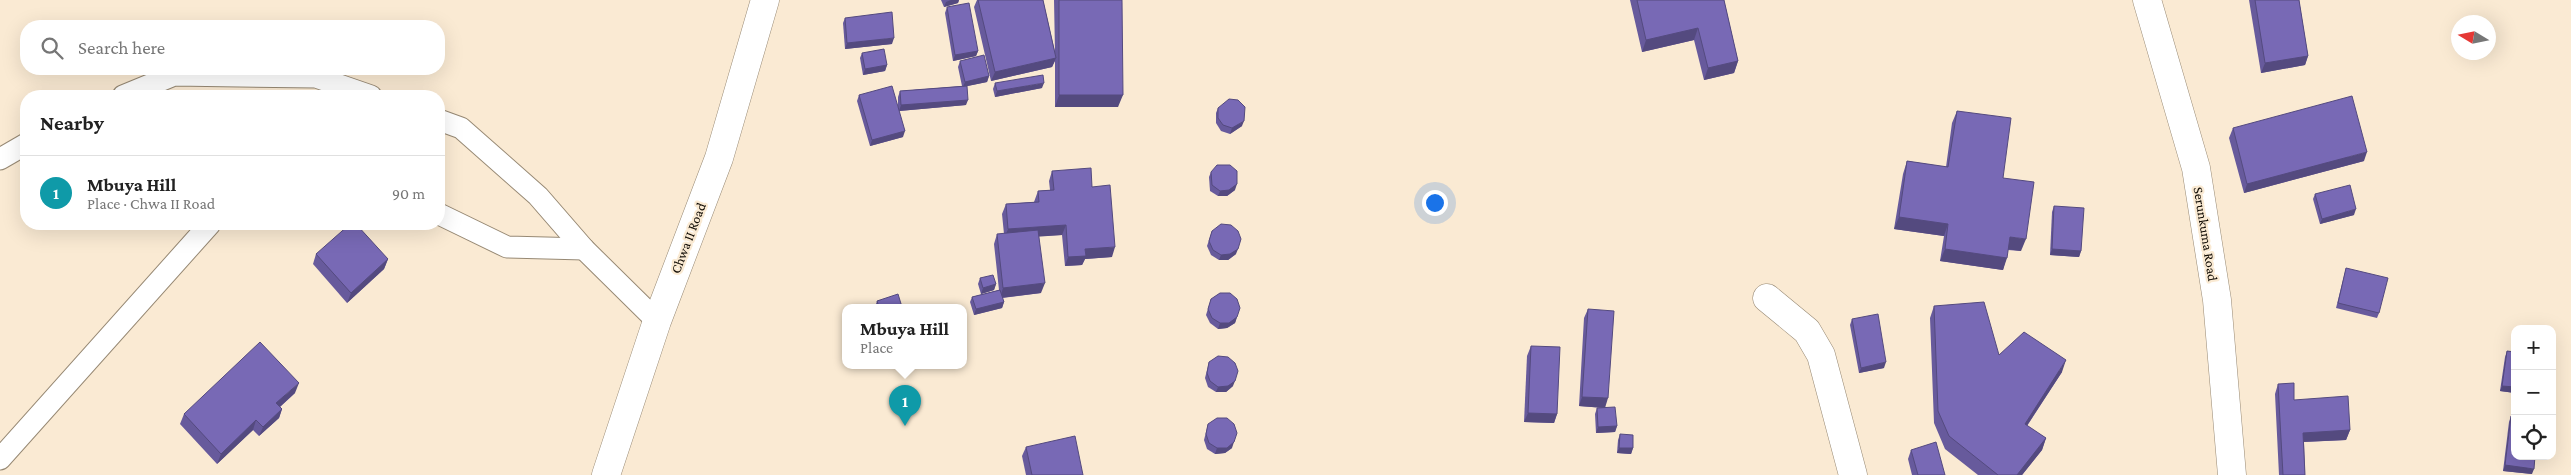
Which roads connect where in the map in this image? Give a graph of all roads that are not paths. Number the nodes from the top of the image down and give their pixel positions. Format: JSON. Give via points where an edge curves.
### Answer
{"nodes":[{"id":1,"x":765,"y":0,"type":"edge"},
{"id":2,"x":2147,"y":0,"type":"edge"},
{"id":3,"x":174,"y":75,"type":"edge"},
{"id":4,"x":174,"y":75,"type":"edge"},
{"id":5,"x":138,"y":90,"type":"edge"},
{"id":6,"x":354,"y":90,"type":"edge"},
{"id":7,"x":445,"y":122,"type":"edge"},
{"id":8,"x":20,"y":147,"type":"edge"},
{"id":9,"x":0,"y":159,"type":"edge"},
{"id":10,"x":445,"y":217,"type":"edge"},
{"id":11,"x":205,"y":230,"type":"edge"},
{"id":12,"x":584,"y":249,"type":"junction"},
{"id":13,"x":1766,"y":298,"type":"dead end"},
{"id":14,"x":657,"y":321,"type":"junction"},
{"id":15,"x":0,"y":459,"type":"edge"},
{"id":16,"x":606,"y":475,"type":"edge"},
{"id":17,"x":1852,"y":475,"type":"edge"},
{"id":18,"x":2232,"y":475,"type":"edge"}],
"edges":[{"from":1,"to":14,"type":"street","name":"Chwa II Road","via":[[719,158]]},
{"from":2,"to":18,"type":"street","name":"Serunkuma Road","via":[[2196,168],[2217,300]]},
{"from":3,"to":6,"type":"lane","via":[[316,77]]},
{"from":4,"to":5,"type":"lane"},
{"from":7,"to":12,"type":"lane","via":[[461,128],[538,196]]},
{"from":8,"to":9,"type":"lane"},
{"from":10,"to":12,"type":"lane","via":[[507,247]]},
{"from":11,"to":15,"type":"lane"},
{"from":12,"to":14,"type":"lane"},
{"from":13,"to":17,"type":"street","via":[[1808,332],[1821,355]]},
{"from":14,"to":16,"type":"street","name":"Chwa II Road"}]}
